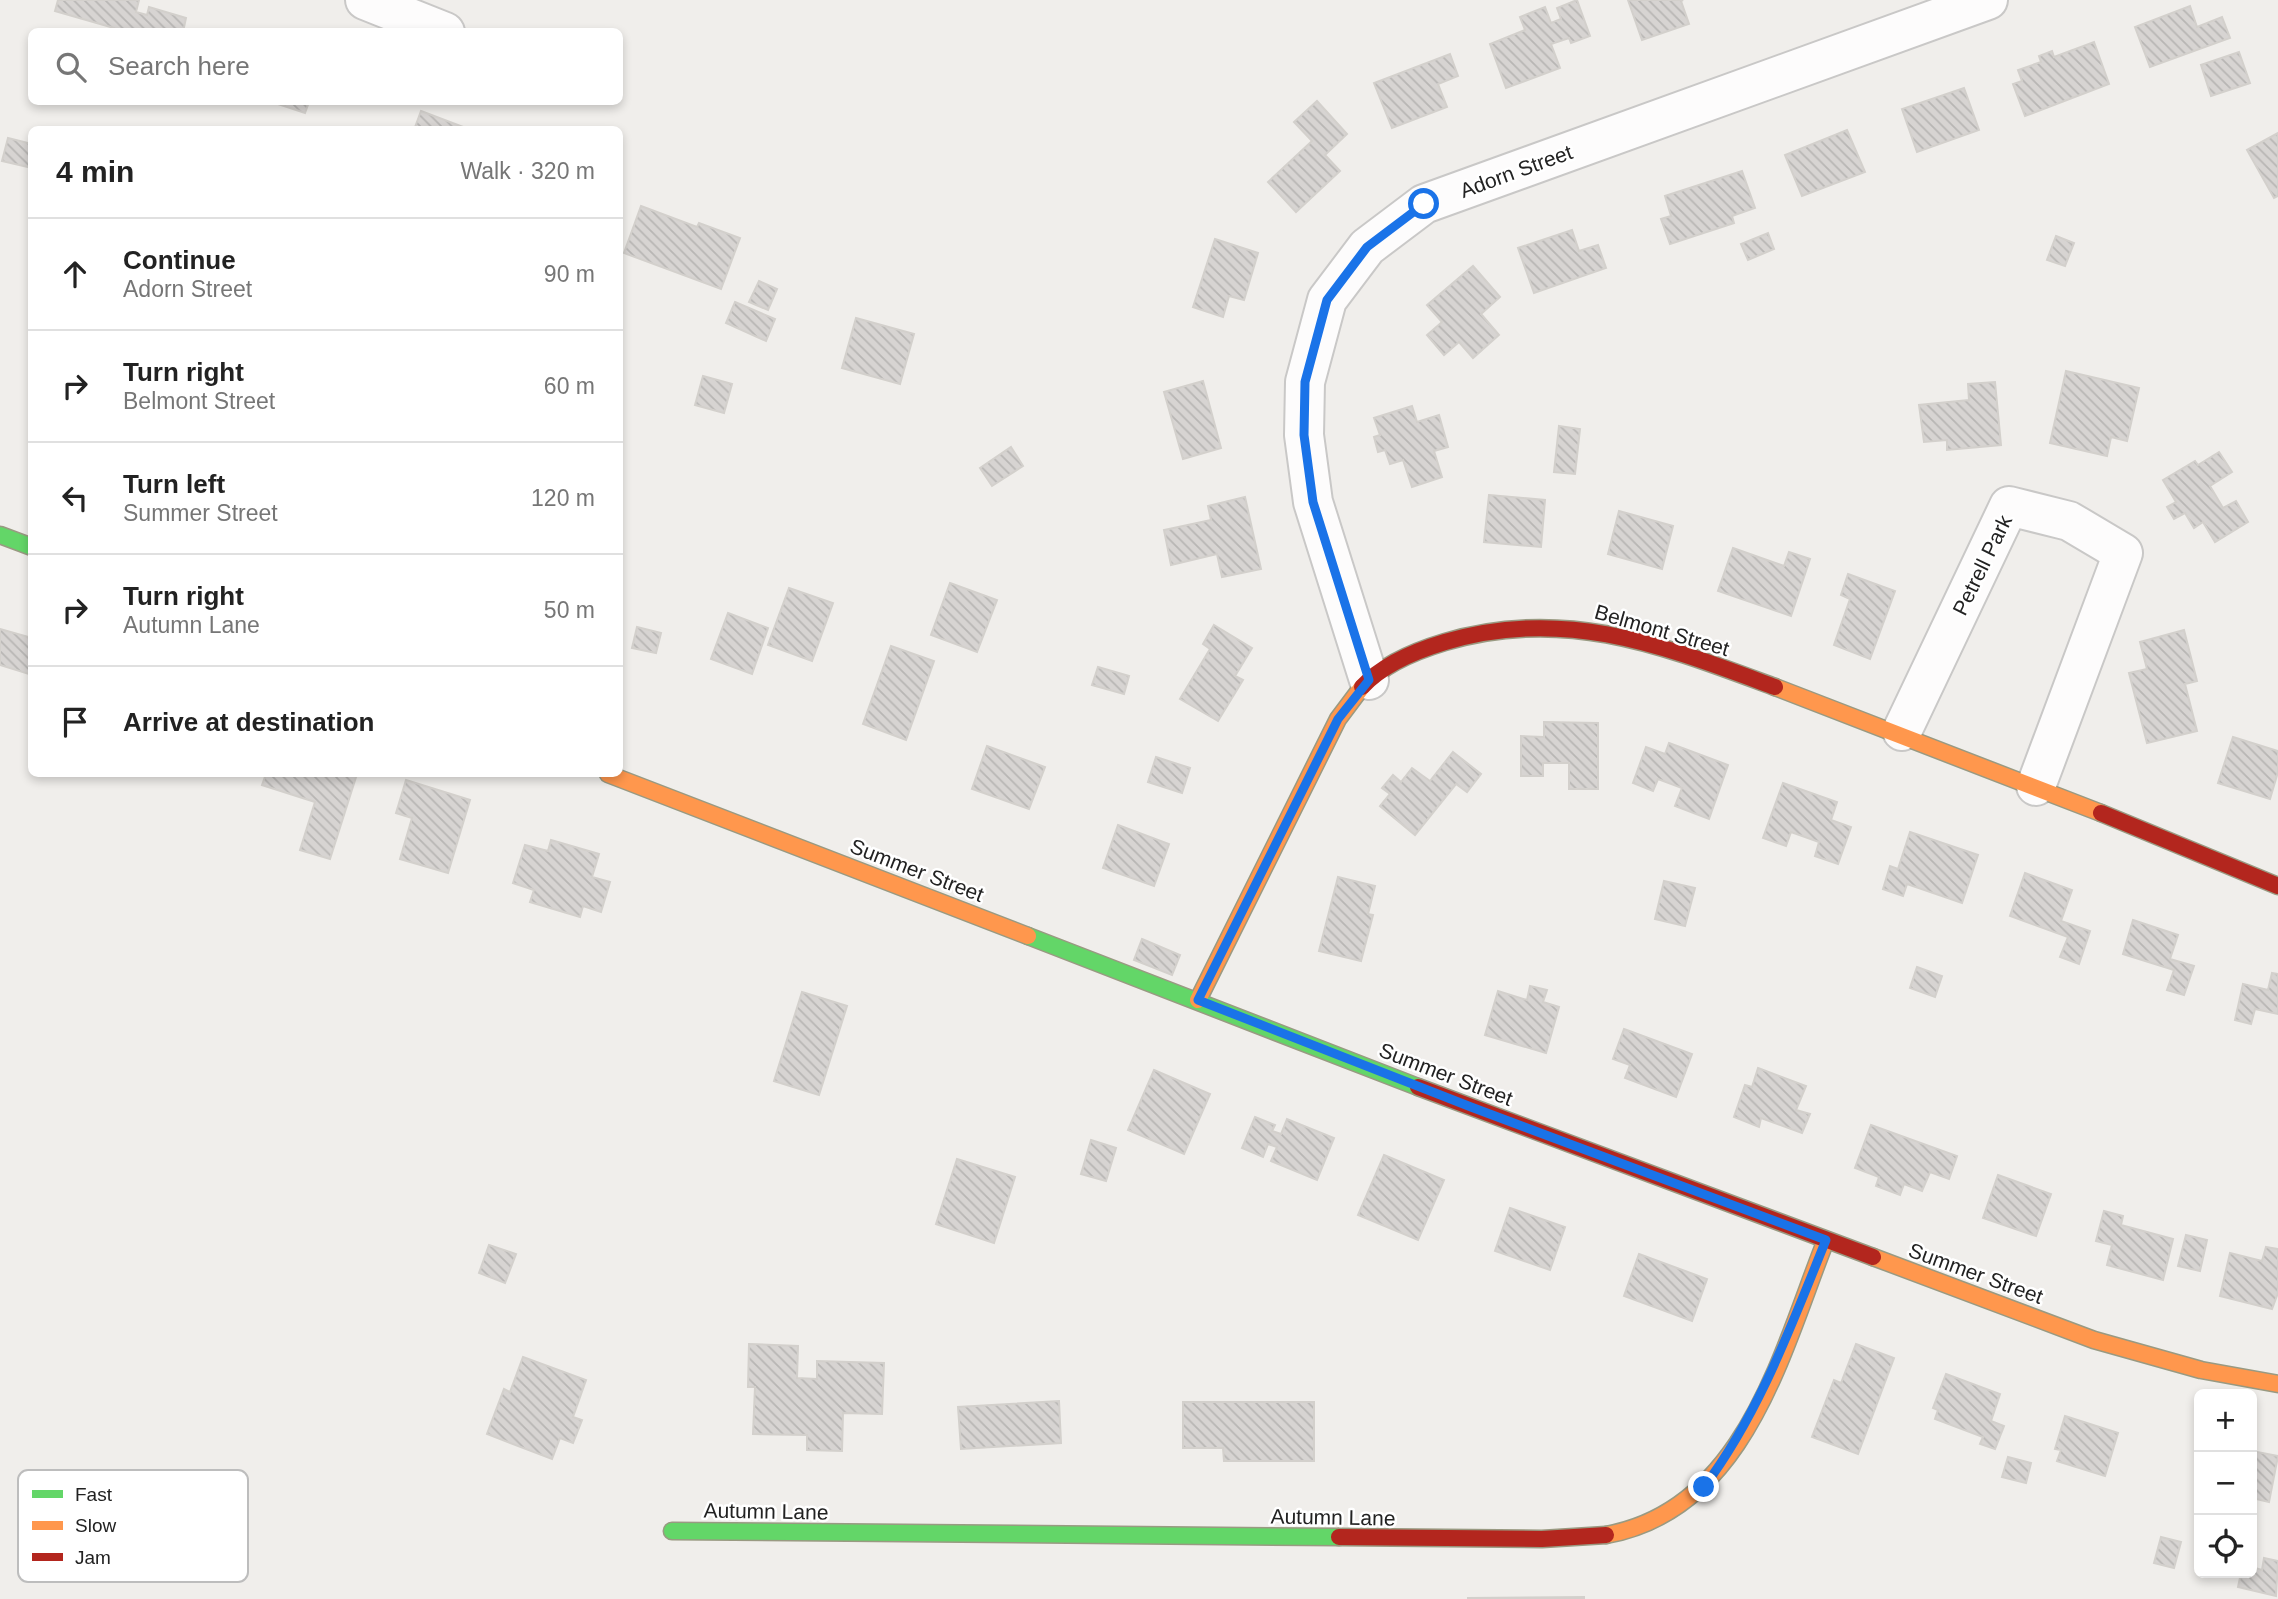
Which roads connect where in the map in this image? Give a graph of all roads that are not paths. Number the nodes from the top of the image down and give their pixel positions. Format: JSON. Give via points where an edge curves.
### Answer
{"nodes":[{"id":1,"x":365,"y":0,"type":"edge"},
{"id":2,"x":1988,"y":0,"type":"edge"},
{"id":3,"x":435,"y":28,"type":"edge"},
{"id":4,"x":0,"y":535,"type":"edge"},
{"id":5,"x":28,"y":546,"type":"edge"},
{"id":6,"x":1369,"y":680,"type":"junction"},
{"id":7,"x":1902,"y":732,"type":"junction"},
{"id":8,"x":616,"y":777,"type":"edge"},
{"id":9,"x":2036,"y":786,"type":"junction"},
{"id":10,"x":2278,"y":886,"type":"edge"},
{"id":11,"x":1198,"y":1000,"type":"junction"},
{"id":12,"x":1826,"y":1240,"type":"junction"},
{"id":13,"x":2278,"y":1384,"type":"edge"},
{"id":14,"x":672,"y":1531,"type":"dead end"}],
"edges":[{"from":1,"to":3,"type":"street"},
{"from":2,"to":6,"type":"street","name":"Adorn Street","via":[[1424,204],[1367,247],[1327,300],[1305,382],[1304,435],[1313,502]]},
{"from":4,"to":5,"type":"street"},
{"from":6,"to":7,"type":"street","name":"Belmont Street","via":[[1427,649],[1493,632],[1547,626],[1598,631],[1665,649]]},
{"from":6,"to":11,"type":"street","name":"Belmont Street","via":[[1338,719]]},
{"from":7,"to":9,"type":"street","name":"Belmont Street"},
{"from":7,"to":9,"type":"street","name":"Petrell Park","via":[[2009,506],[2069,521],[2123,554]]},
{"from":8,"to":11,"type":"street","name":"Summer Street"},
{"from":9,"to":10,"type":"street","name":"Belmont Street"},
{"from":11,"to":12,"type":"street","name":"Summer Street"},
{"from":12,"to":13,"type":"street","name":"Summer Street","via":[[2094,1340],[2201,1370]]},
{"from":12,"to":14,"type":"street","name":"Autumn Lane","via":[[1770,1377],[1735,1446],[1704,1487],[1640,1526],[1600,1536],[1508,1539]]}]}
